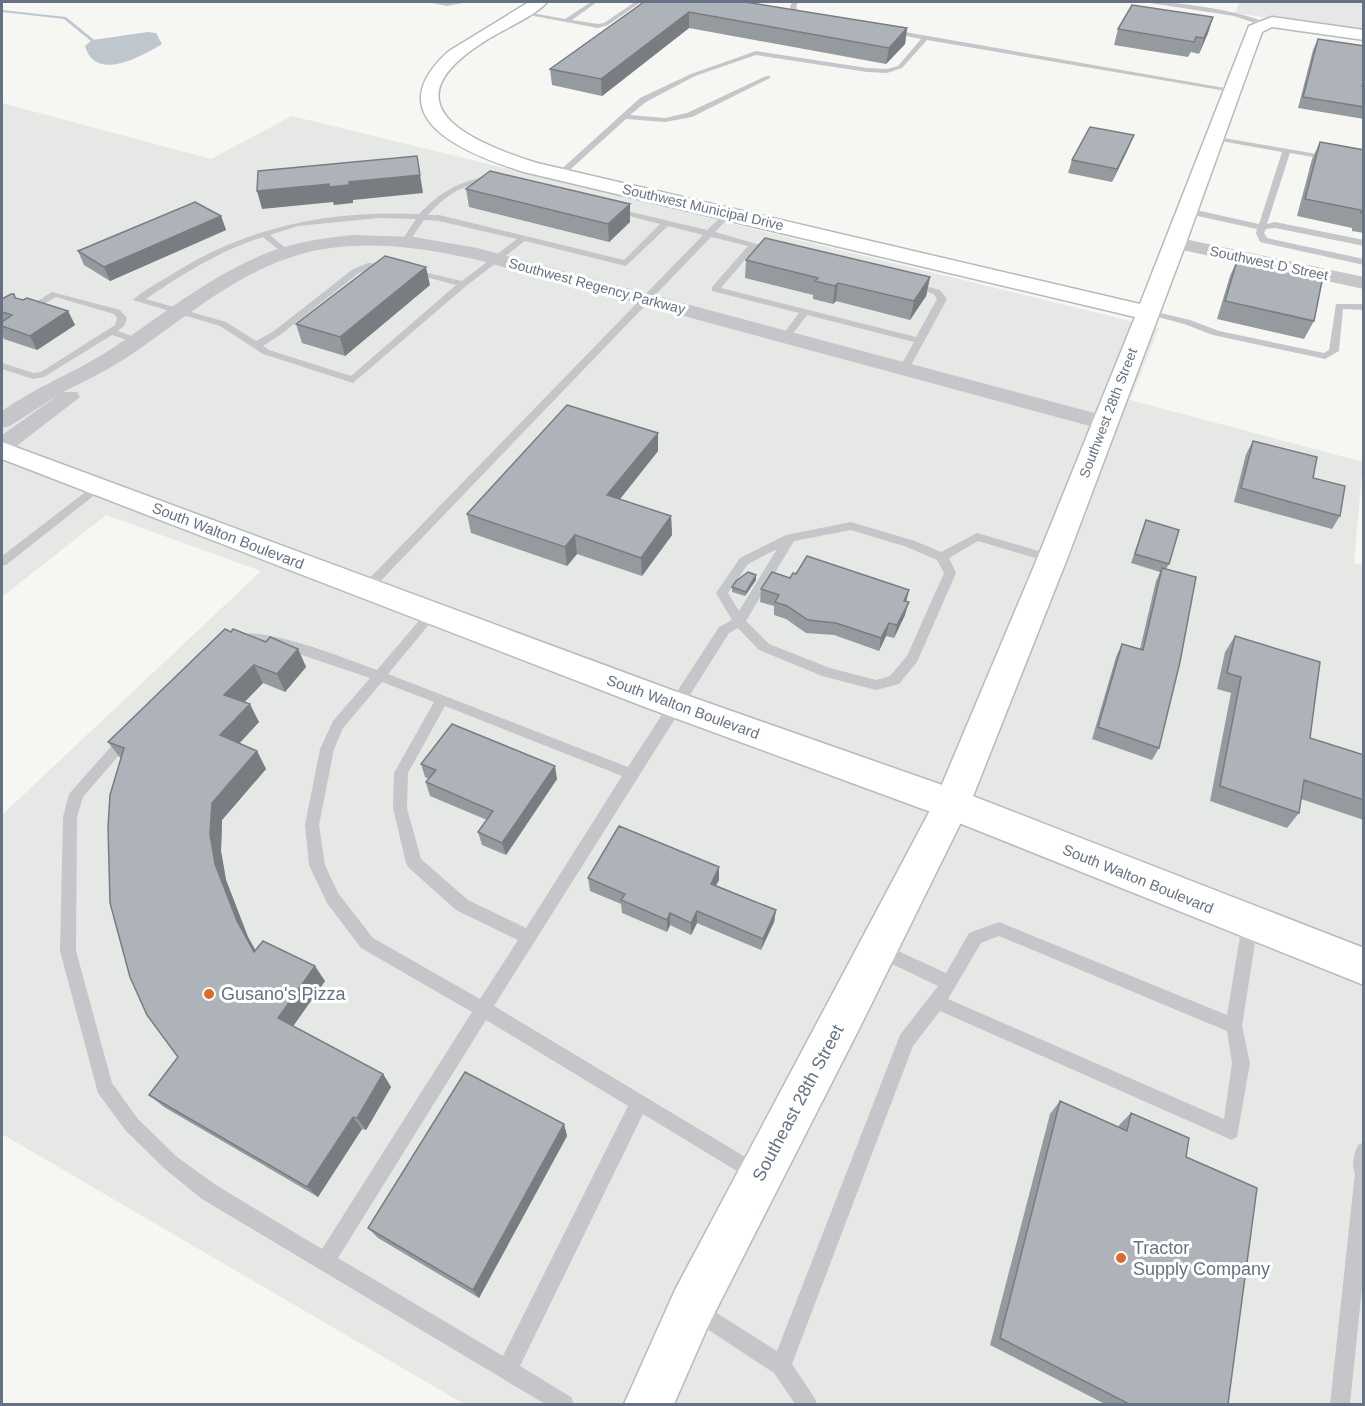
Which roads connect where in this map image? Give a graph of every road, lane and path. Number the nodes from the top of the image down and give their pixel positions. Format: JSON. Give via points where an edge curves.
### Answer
{"nodes":[{"id":1,"x":430,"y":2,"type":"edge"},
{"id":2,"x":464,"y":2,"type":"edge"},
{"id":3,"x":539,"y":2,"type":"edge"},
{"id":4,"x":594,"y":2,"type":"edge"},
{"id":5,"x":638,"y":2,"type":"edge"},
{"id":6,"x":795,"y":2,"type":"edge"},
{"id":7,"x":1148,"y":2,"type":"edge"},
{"id":8,"x":521,"y":13,"type":"junction"},
{"id":9,"x":817,"y":20,"type":"edge"},
{"id":10,"x":566,"y":21,"type":"junction"},
{"id":11,"x":1264,"y":24,"type":"junction"},
{"id":12,"x":882,"y":30,"type":"edge"},
{"id":13,"x":1364,"y":35,"type":"edge"},
{"id":14,"x":926,"y":37,"type":"junction"},
{"id":15,"x":768,"y":77,"type":"dead end"},
{"id":16,"x":1232,"y":90,"type":"junction"},
{"id":17,"x":624,"y":117,"type":"junction"},
{"id":18,"x":1215,"y":138,"type":"junction"},
{"id":19,"x":1287,"y":150,"type":"junction"},
{"id":20,"x":1364,"y":164,"type":"edge"},
{"id":21,"x":560,"y":174,"type":"junction"},
{"id":22,"x":502,"y":181,"type":"edge"},
{"id":23,"x":600,"y":205,"type":"edge"},
{"id":24,"x":1187,"y":211,"type":"junction"},
{"id":25,"x":729,"y":213,"type":"junction"},
{"id":26,"x":421,"y":216,"type":"junction"},
{"id":27,"x":668,"y":222,"type":"junction"},
{"id":28,"x":1262,"y":227,"type":"junction"},
{"id":29,"x":264,"y":234,"type":"junction"},
{"id":30,"x":710,"y":234,"type":"junction"},
{"id":31,"x":524,"y":238,"type":"junction"},
{"id":32,"x":406,"y":240,"type":"junction"},
{"id":33,"x":1175,"y":243,"type":"junction"},
{"id":34,"x":1364,"y":243,"type":"edge"},
{"id":35,"x":753,"y":245,"type":"junction"},
{"id":36,"x":286,"y":253,"type":"junction"},
{"id":37,"x":788,"y":254,"type":"edge"},
{"id":38,"x":499,"y":259,"type":"junction"},
{"id":39,"x":1364,"y":262,"type":"edge"},
{"id":40,"x":903,"y":282,"type":"edge"},
{"id":41,"x":1364,"y":283,"type":"edge"},
{"id":42,"x":463,"y":284,"type":"junction"},
{"id":43,"x":647,"y":300,"type":"junction"},
{"id":44,"x":1364,"y":307,"type":"edge"},
{"id":45,"x":28,"y":310,"type":"edge"},
{"id":46,"x":180,"y":311,"type":"junction"},
{"id":47,"x":805,"y":312,"type":"junction"},
{"id":48,"x":1148,"y":313,"type":"junction"},
{"id":49,"x":111,"y":332,"type":"junction"},
{"id":50,"x":786,"y":337,"type":"junction"},
{"id":51,"x":137,"y":340,"type":"junction"},
{"id":52,"x":920,"y":341,"type":"junction"},
{"id":53,"x":256,"y":346,"type":"junction"},
{"id":54,"x":110,"y":359,"type":"junction"},
{"id":55,"x":2,"y":366,"type":"edge"},
{"id":56,"x":904,"y":369,"type":"junction"},
{"id":57,"x":2,"y":421,"type":"edge"},
{"id":58,"x":1105,"y":423,"type":"junction"},
{"id":59,"x":2,"y":448,"type":"edge"},
{"id":60,"x":97,"y":487,"type":"junction"},
{"id":61,"x":790,"y":538,"type":"junction"},
{"id":62,"x":942,"y":557,"type":"junction"},
{"id":63,"x":1052,"y":559,"type":"junction"},
{"id":64,"x":2,"y":562,"type":"edge"},
{"id":65,"x":366,"y":589,"type":"junction"},
{"id":66,"x":432,"y":614,"type":"junction"},
{"id":67,"x":739,"y":622,"type":"junction"},
{"id":68,"x":218,"y":645,"type":"edge"},
{"id":69,"x":380,"y":676,"type":"junction"},
{"id":70,"x":442,"y":700,"type":"junction"},
{"id":71,"x":675,"y":705,"type":"junction"},
{"id":72,"x":139,"y":726,"type":"edge"},
{"id":73,"x":631,"y":774,"type":"junction"},
{"id":74,"x":952,"y":804,"type":"junction"},
{"id":75,"x":1250,"y":924,"type":"junction"},
{"id":76,"x":528,"y":937,"type":"junction"},
{"id":77,"x":877,"y":949,"type":"junction"},
{"id":78,"x":1364,"y":967,"type":"edge"},
{"id":79,"x":949,"y":983,"type":"junction"},
{"id":80,"x":937,"y":1002,"type":"junction"},
{"id":81,"x":482,"y":1009,"type":"junction"},
{"id":82,"x":1234,"y":1026,"type":"junction"},
{"id":83,"x":639,"y":1103,"type":"junction"},
{"id":84,"x":1363,"y":1163,"type":"edge"},
{"id":85,"x":760,"y":1176,"type":"junction"},
{"id":86,"x":325,"y":1261,"type":"junction"},
{"id":87,"x":692,"y":1307,"type":"junction"},
{"id":88,"x":781,"y":1366,"type":"junction"},
{"id":89,"x":507,"y":1370,"type":"junction"},
{"id":90,"x":564,"y":1404,"type":"edge"},
{"id":91,"x":650,"y":1404,"type":"edge"},
{"id":92,"x":807,"y":1404,"type":"edge"},
{"id":93,"x":1340,"y":1404,"type":"edge"}],
"edges":[{"from":1,"to":2,"type":"lane"},
{"from":3,"to":8,"type":"street","name":"Southwest Municipal Drive"},
{"from":4,"to":10,"type":"lane"},
{"from":5,"to":10,"type":"lane","via":[[603,25]]},
{"from":6,"to":9,"type":"lane","via":[[796,14]]},
{"from":7,"to":11,"type":"lane","via":[[1235,14]]},
{"from":8,"to":10,"type":"lane"},
{"from":8,"to":21,"type":"street","name":"Southwest Municipal Drive","via":[[448,60],[432,81],[431,105],[437,119],[451,134],[473,148]]},
{"from":11,"to":13,"type":"street","via":[[1302,25]]},
{"from":11,"to":16,"type":"street","name":"Southwest 28th Street","via":[[1255,29]]},
{"from":12,"to":14,"type":"lane"},
{"from":14,"to":16,"type":"lane"},
{"from":14,"to":17,"type":"lane","via":[[900,67],[887,72],[762,52],[750,54],[666,88],[643,100]]},
{"from":15,"to":17,"type":"lane","via":[[689,115],[658,120]]},
{"from":16,"to":18,"type":"street","name":"Southwest 28th Street"},
{"from":17,"to":21,"type":"lane"},
{"from":18,"to":19,"type":"lane"},
{"from":18,"to":24,"type":"street","name":"Southwest 28th Street"},
{"from":19,"to":20,"type":"lane"},
{"from":19,"to":28,"type":"lane"},
{"from":21,"to":25,"type":"street","name":"Southwest Municipal Drive"},
{"from":22,"to":26,"type":"lane","via":[[467,183],[434,201]]},
{"from":23,"to":27,"type":"lane"},
{"from":24,"to":28,"type":"lane"},
{"from":24,"to":33,"type":"street","name":"Southwest 28th Street"},
{"from":25,"to":30,"type":"lane"},
{"from":25,"to":48,"type":"street","name":"Southwest Municipal Drive"},
{"from":26,"to":29,"type":"lane","via":[[345,218],[297,224]]},
{"from":26,"to":31,"type":"lane"},
{"from":26,"to":32,"type":"lane"},
{"from":27,"to":30,"type":"lane"},
{"from":27,"to":31,"type":"lane","via":[[626,263]]},
{"from":28,"to":34,"type":"lane","via":[[1275,225]]},
{"from":28,"to":39,"type":"lane","via":[[1263,240],[1269,243]]},
{"from":29,"to":36,"type":"lane"},
{"from":29,"to":46,"type":"lane","via":[[195,263],[138,300]]},
{"from":30,"to":35,"type":"lane"},
{"from":30,"to":43,"type":"lane"},
{"from":31,"to":38,"type":"lane"},
{"from":32,"to":36,"type":"street","name":"Southwest Regency Parkway","via":[[334,241]]},
{"from":32,"to":38,"type":"street","name":"Southwest Regency Parkway"},
{"from":33,"to":41,"type":"street","name":"Southwest D Street"},
{"from":33,"to":48,"type":"street","name":"Southwest 28th Street"},
{"from":35,"to":37,"type":"lane"},
{"from":35,"to":47,"type":"lane","via":[[715,289]]},
{"from":36,"to":46,"type":"street","name":"Southwest Regency Parkway","via":[[235,274]]},
{"from":38,"to":42,"type":"lane"},
{"from":38,"to":43,"type":"street","name":"Southwest Regency Parkway"},
{"from":40,"to":52,"type":"lane","via":[[937,292],[942,299]]},
{"from":42,"to":53,"type":"lane","via":[[398,267],[368,266]]},
{"from":42,"to":53,"type":"lane","via":[[353,380]]},
{"from":43,"to":50,"type":"street","name":"Southwest Regency Parkway"},
{"from":43,"to":65,"type":"lane"},
{"from":44,"to":48,"type":"lane","via":[[1340,306],[1334,351],[1325,356],[1216,333]]},
{"from":45,"to":49,"type":"lane","via":[[54,294],[117,312],[122,318]]},
{"from":46,"to":51,"type":"street","name":"Southwest Regency Parkway"},
{"from":46,"to":53,"type":"lane","via":[[223,324]]},
{"from":47,"to":50,"type":"lane"},
{"from":47,"to":52,"type":"lane"},
{"from":48,"to":58,"type":"street","name":"Southwest 28th Street"},
{"from":49,"to":51,"type":"lane"},
{"from":49,"to":55,"type":"lane","via":[[44,374],[33,376]]},
{"from":50,"to":56,"type":"street","name":"Southwest Regency Parkway"},
{"from":51,"to":54,"type":"street","name":"Southwest Regency Parkway"},
{"from":52,"to":56,"type":"lane"},
{"from":54,"to":57,"type":"street","name":"Southwest Regency Parkway","via":[[45,392]]},
{"from":54,"to":59,"type":"street","name":"Southwest Regency Parkway","via":[[76,391]]},
{"from":56,"to":58,"type":"street","name":"Southwest Regency Parkway"},
{"from":58,"to":63,"type":"street","name":"Southwest 28th Street"},
{"from":59,"to":60,"type":"street","name":"South Walton Boulevard"},
{"from":60,"to":64,"type":"lane"},
{"from":60,"to":65,"type":"street","name":"South Walton Boulevard"},
{"from":61,"to":62,"type":"lane","via":[[851,525]]},
{"from":61,"to":67,"type":"lane"},
{"from":61,"to":67,"type":"lane","via":[[744,561],[722,593]]},
{"from":62,"to":63,"type":"lane","via":[[977,537]]},
{"from":62,"to":67,"type":"lane","via":[[950,573],[912,659],[894,680],[876,685],[827,672],[764,647]]},
{"from":63,"to":74,"type":"street","name":"Southwest 28th Street"},
{"from":65,"to":66,"type":"street","name":"South Walton Boulevard"},
{"from":66,"to":69,"type":"lane"},
{"from":66,"to":71,"type":"street","name":"South Walton Boulevard"},
{"from":67,"to":71,"type":"lane","via":[[724,630]]},
{"from":68,"to":69,"type":"lane","via":[[233,638],[254,636]]},
{"from":69,"to":70,"type":"lane"},
{"from":69,"to":81,"type":"lane","via":[[338,725],[327,749],[312,825],[317,865],[332,898],[367,943]]},
{"from":70,"to":73,"type":"lane"},
{"from":70,"to":76,"type":"lane","via":[[401,773],[400,808],[414,863],[462,905]]},
{"from":71,"to":73,"type":"lane"},
{"from":71,"to":74,"type":"street","name":"South Walton Boulevard"},
{"from":72,"to":86,"type":"lane","via":[[76,794],[69,817],[68,951],[104,1087],[132,1125],[171,1163],[209,1192]]},
{"from":73,"to":76,"type":"lane"},
{"from":74,"to":75,"type":"street","name":"South Walton Boulevard"},
{"from":74,"to":77,"type":"street","name":"Southeast 28th Street"},
{"from":75,"to":78,"type":"street","name":"South Walton Boulevard"},
{"from":75,"to":82,"type":"lane"},
{"from":76,"to":81,"type":"lane"},
{"from":77,"to":79,"type":"lane"},
{"from":77,"to":85,"type":"street","name":"Southeast 28th Street"},
{"from":79,"to":80,"type":"lane"},
{"from":79,"to":82,"type":"lane","via":[[975,938],[999,929]]},
{"from":80,"to":82,"type":"lane","via":[[1231,1131],[1241,1062]]},
{"from":80,"to":88,"type":"lane","via":[[906,1041]]},
{"from":81,"to":83,"type":"lane"},
{"from":81,"to":86,"type":"lane"},
{"from":83,"to":85,"type":"lane"},
{"from":83,"to":89,"type":"lane"},
{"from":84,"to":93,"type":"lane"},
{"from":85,"to":87,"type":"street","name":"Southeast 28th Street"},
{"from":86,"to":89,"type":"lane"},
{"from":87,"to":88,"type":"lane"},
{"from":87,"to":91,"type":"street","name":"Southeast 28th Street"},
{"from":88,"to":92,"type":"lane"},
{"from":89,"to":90,"type":"lane"}]}
